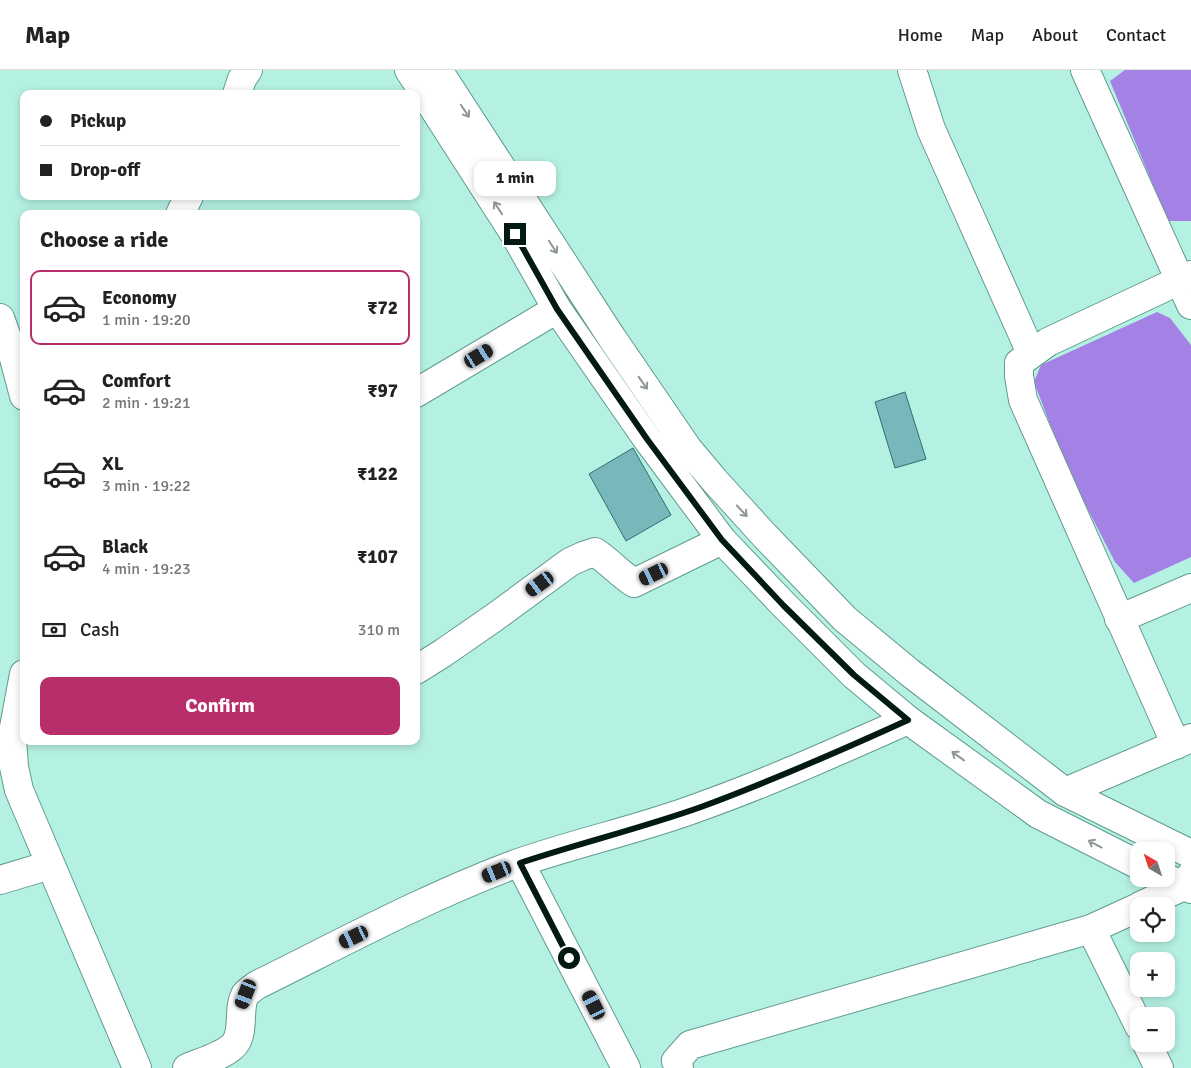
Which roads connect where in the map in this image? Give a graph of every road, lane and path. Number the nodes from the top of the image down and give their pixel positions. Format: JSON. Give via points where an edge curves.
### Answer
{"nodes":[{"id":1,"x":248,"y":70,"type":"edge"},
{"id":2,"x":409,"y":70,"type":"edge"},
{"id":3,"x":440,"y":70,"type":"edge"},
{"id":4,"x":912,"y":70,"type":"edge"},
{"id":5,"x":1085,"y":70,"type":"edge"},
{"id":6,"x":238,"y":90,"type":"edge"},
{"id":7,"x":1185,"y":278,"type":"edge"},
{"id":8,"x":1191,"y":305,"type":"edge"},
{"id":9,"x":557,"y":309,"type":"junction"},
{"id":10,"x":0,"y":318,"type":"edge"},
{"id":11,"x":1031,"y":353,"type":"junction"},
{"id":12,"x":20,"y":381,"type":"edge"},
{"id":13,"x":420,"y":391,"type":"edge"},
{"id":14,"x":722,"y":540,"type":"junction"},
{"id":15,"x":1191,"y":588,"type":"edge"},
{"id":16,"x":1120,"y":619,"type":"junction"},
{"id":17,"x":420,"y":667,"type":"edge"},
{"id":18,"x":20,"y":715,"type":"edge"},
{"id":19,"x":908,"y":720,"type":"junction"},
{"id":20,"x":18,"y":736,"type":"edge"},
{"id":21,"x":1184,"y":742,"type":"edge"},
{"id":22,"x":1065,"y":792,"type":"junction"},
{"id":23,"x":1191,"y":854,"type":"edge"},
{"id":24,"x":1130,"y":860,"type":"edge"},
{"id":25,"x":520,"y":863,"type":"junction"},
{"id":26,"x":50,"y":865,"type":"junction"},
{"id":27,"x":0,"y":880,"type":"edge"},
{"id":28,"x":1183,"y":882,"type":"edge"},
{"id":29,"x":1156,"y":897,"type":"edge"},
{"id":30,"x":1130,"y":910,"type":"edge"},
{"id":31,"x":1091,"y":929,"type":"junction"},
{"id":32,"x":1130,"y":1008,"type":"edge"},
{"id":33,"x":1151,"y":1052,"type":"edge"},
{"id":34,"x":137,"y":1068,"type":"edge"},
{"id":35,"x":186,"y":1068,"type":"edge"},
{"id":36,"x":626,"y":1068,"type":"edge"},
{"id":37,"x":679,"y":1068,"type":"edge"},
{"id":38,"x":1159,"y":1068,"type":"edge"}],
"edges":[{"from":1,"to":6,"type":"street"},
{"from":9,"to":2,"type":"street","one_way":true,"via":[[515,234]]},
{"from":3,"to":22,"type":"street","one_way":true,"via":[[612,338],[688,449],[714,481],[846,619],[909,672]]},
{"from":4,"to":11,"type":"street","via":[[931,129]]},
{"from":5,"to":7,"type":"street"},
{"from":7,"to":8,"type":"street"},
{"from":7,"to":11,"type":"street"},
{"from":9,"to":13,"type":"street"},
{"from":9,"to":14,"type":"street"},
{"from":10,"to":12,"type":"street"},
{"from":11,"to":16,"type":"street","via":[[1019,362],[1023,400]]},
{"from":14,"to":17,"type":"street","via":[[634,583],[596,552],[583,556]]},
{"from":14,"to":19,"type":"street","via":[[854,675]]},
{"from":15,"to":16,"type":"street"},
{"from":16,"to":21,"type":"street"},
{"from":18,"to":20,"type":"street"},
{"from":24,"to":19,"type":"street","one_way":true,"via":[[1038,814]]},
{"from":19,"to":25,"type":"street","via":[[702,806]]},
{"from":20,"to":26,"type":"street","via":[[14,767],[19,790]]},
{"from":21,"to":22,"type":"street"},
{"from":22,"to":23,"type":"street"},
{"from":25,"to":35,"type":"street","via":[[418,905],[257,985],[246,994],[234,1046]]},
{"from":25,"to":36,"type":"street"},
{"from":26,"to":27,"type":"street"},
{"from":26,"to":34,"type":"street"},
{"from":28,"to":29,"type":"street"},
{"from":30,"to":31,"type":"street"},
{"from":31,"to":32,"type":"street"},
{"from":31,"to":37,"type":"street","via":[[690,1044],[676,1061]]},
{"from":33,"to":38,"type":"street"}]}
